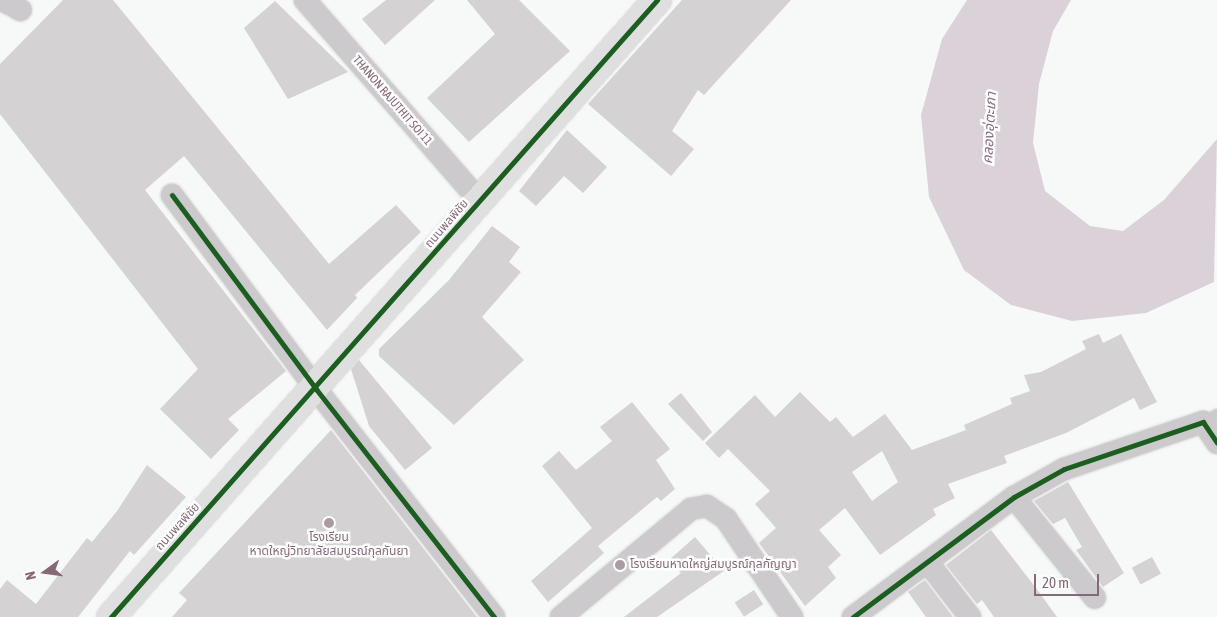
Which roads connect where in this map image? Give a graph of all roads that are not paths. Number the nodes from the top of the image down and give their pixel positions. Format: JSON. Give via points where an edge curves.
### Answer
{"nodes":[{"id":1,"x":304,"y":0,"type":"edge"},
{"id":2,"x":657,"y":0,"type":"edge"},
{"id":3,"x":172,"y":195,"type":"dead end"},
{"id":4,"x":480,"y":201,"type":"junction"},
{"id":5,"x":316,"y":390,"type":"junction"},
{"id":6,"x":1210,"y":418,"type":"edge"},
{"id":7,"x":1217,"y":442,"type":"edge"},
{"id":8,"x":1014,"y":497,"type":"junction"},
{"id":9,"x":929,"y":564,"type":"junction"},
{"id":10,"x":1095,"y":598,"type":"dead end"},
{"id":11,"x":111,"y":617,"type":"edge"},
{"id":12,"x":494,"y":617,"type":"edge"},
{"id":13,"x":561,"y":617,"type":"edge"},
{"id":14,"x":792,"y":617,"type":"edge"},
{"id":15,"x":854,"y":617,"type":"edge"},
{"id":16,"x":970,"y":617,"type":"edge"}],
"edges":[{"from":1,"to":4,"type":"street","name":"THANON RAJUTHIT SOI 11"},
{"from":2,"to":4,"type":"street","name":"ถนนพลพิชัย"},
{"from":3,"to":5,"type":"street"},
{"from":4,"to":5,"type":"street","name":"ถนนพลพิชัย"},
{"from":5,"to":11,"type":"street","name":"ถนนพลพิชัย"},
{"from":5,"to":12,"type":"street"},
{"from":6,"to":7,"type":"street"},
{"from":6,"to":8,"type":"street","via":[[1064,469]]},
{"from":8,"to":9,"type":"street"},
{"from":8,"to":10,"type":"street"},
{"from":9,"to":15,"type":"street"},
{"from":9,"to":16,"type":"street"},
{"from":13,"to":14,"type":"street","via":[[691,509],[707,506],[726,519]]}]}
